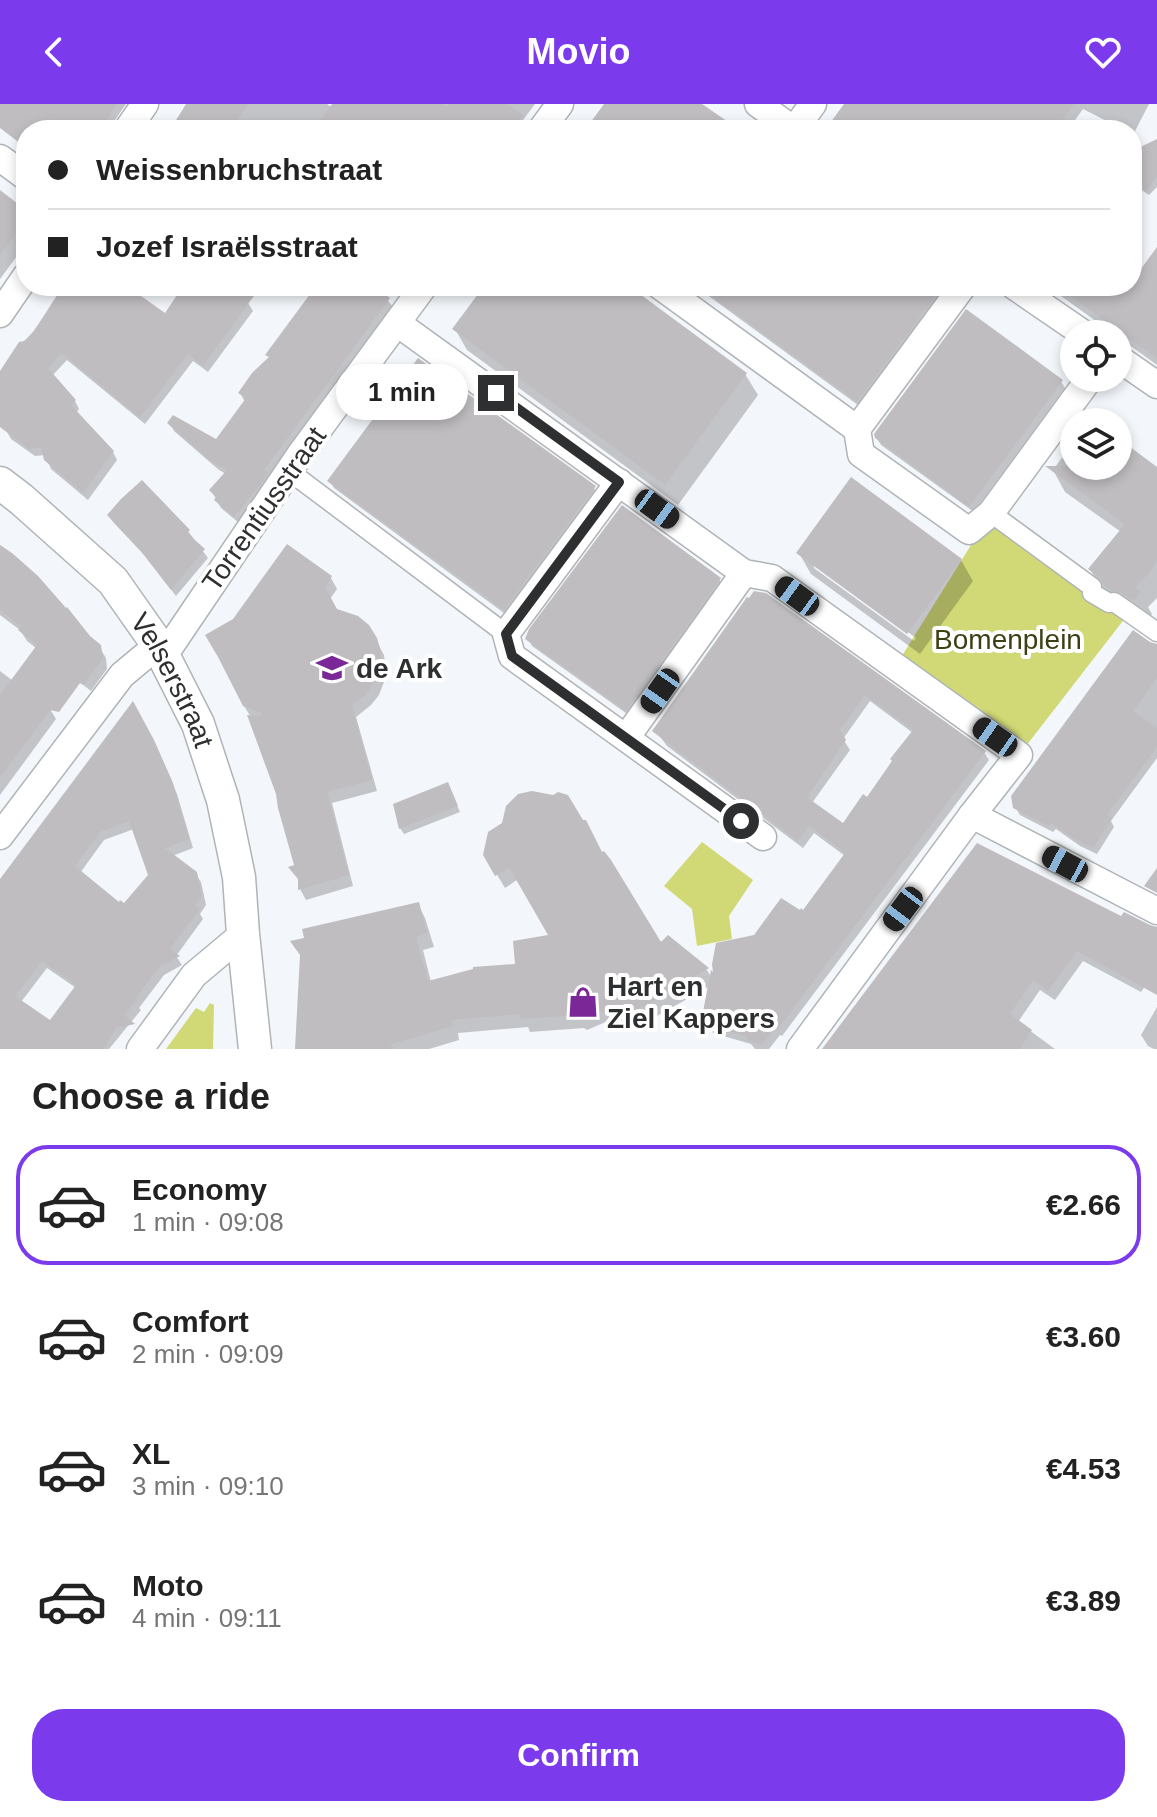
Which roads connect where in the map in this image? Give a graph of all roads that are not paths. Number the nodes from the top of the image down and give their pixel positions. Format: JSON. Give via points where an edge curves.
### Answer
{"nodes":[{"id":1,"x":758,"y":104,"type":"edge"},
{"id":2,"x":780,"y":120,"type":"edge"},
{"id":3,"x":16,"y":291,"type":"edge"},
{"id":4,"x":417,"y":296,"type":"edge"},
{"id":5,"x":681,"y":296,"type":"edge"},
{"id":6,"x":956,"y":296,"type":"edge"},
{"id":7,"x":1029,"y":296,"type":"edge"},
{"id":8,"x":0,"y":314,"type":"edge"},
{"id":9,"x":1064,"y":320,"type":"edge"},
{"id":10,"x":397,"y":323,"type":"junction"},
{"id":11,"x":1132,"y":368,"type":"edge"},
{"id":12,"x":1157,"y":385,"type":"edge"},
{"id":13,"x":1080,"y":392,"type":"edge"},
{"id":14,"x":857,"y":429,"type":"junction"},
{"id":15,"x":289,"y":471,"type":"junction"},
{"id":16,"x":619,"y":482,"type":"junction"},
{"id":17,"x":0,"y":483,"type":"edge"},
{"id":18,"x":991,"y":513,"type":"junction"},
{"id":19,"x":744,"y":573,"type":"junction"},
{"id":20,"x":1157,"y":632,"type":"edge"},
{"id":21,"x":506,"y":634,"type":"junction"},
{"id":22,"x":160,"y":651,"type":"junction"},
{"id":23,"x":626,"y":738,"type":"junction"},
{"id":24,"x":972,"y":815,"type":"junction"},
{"id":25,"x":0,"y":836,"type":"edge"},
{"id":26,"x":763,"y":837,"type":"dead end"},
{"id":27,"x":1157,"y":911,"type":"edge"},
{"id":28,"x":243,"y":934,"type":"junction"},
{"id":29,"x":140,"y":1049,"type":"edge"},
{"id":30,"x":238,"y":1049,"type":"edge"},
{"id":31,"x":255,"y":1049,"type":"edge"},
{"id":32,"x":800,"y":1049,"type":"edge"}],
"edges":[{"from":1,"to":2,"type":"street"},
{"from":3,"to":8,"type":"street"},
{"from":4,"to":10,"type":"street","name":"Torrentiusstraat"},
{"from":5,"to":14,"type":"street"},
{"from":6,"to":14,"type":"street"},
{"from":7,"to":9,"type":"street"},
{"from":10,"to":15,"type":"street","name":"Torrentiusstraat"},
{"from":10,"to":16,"type":"street"},
{"from":11,"to":12,"type":"street"},
{"from":13,"to":18,"type":"street"},
{"from":14,"to":18,"type":"street","via":[[861,454],[969,531]]},
{"from":15,"to":21,"type":"street"},
{"from":15,"to":22,"type":"street","name":"Torrentiusstraat"},
{"from":16,"to":19,"type":"street"},
{"from":16,"to":21,"type":"street"},
{"from":17,"to":22,"type":"street","name":"Velserstraat","via":[[113,581]]},
{"from":18,"to":20,"type":"street","via":[[1092,587],[1092,593]]},
{"from":19,"to":23,"type":"street"},
{"from":19,"to":24,"type":"street","via":[[772,578],[1019,755]]},
{"from":21,"to":23,"type":"street","via":[[512,656]]},
{"from":22,"to":25,"type":"street","name":"Torrentiusstraat","via":[[122,675]]},
{"from":22,"to":28,"type":"street","name":"Velserstraat","via":[[198,724],[223,800],[239,877]]},
{"from":23,"to":26,"type":"street"},
{"from":24,"to":27,"type":"street"},
{"from":24,"to":32,"type":"street"},
{"from":28,"to":29,"type":"street","via":[[194,975]]},
{"from":28,"to":30,"type":"street"},
{"from":28,"to":31,"type":"street"}]}
